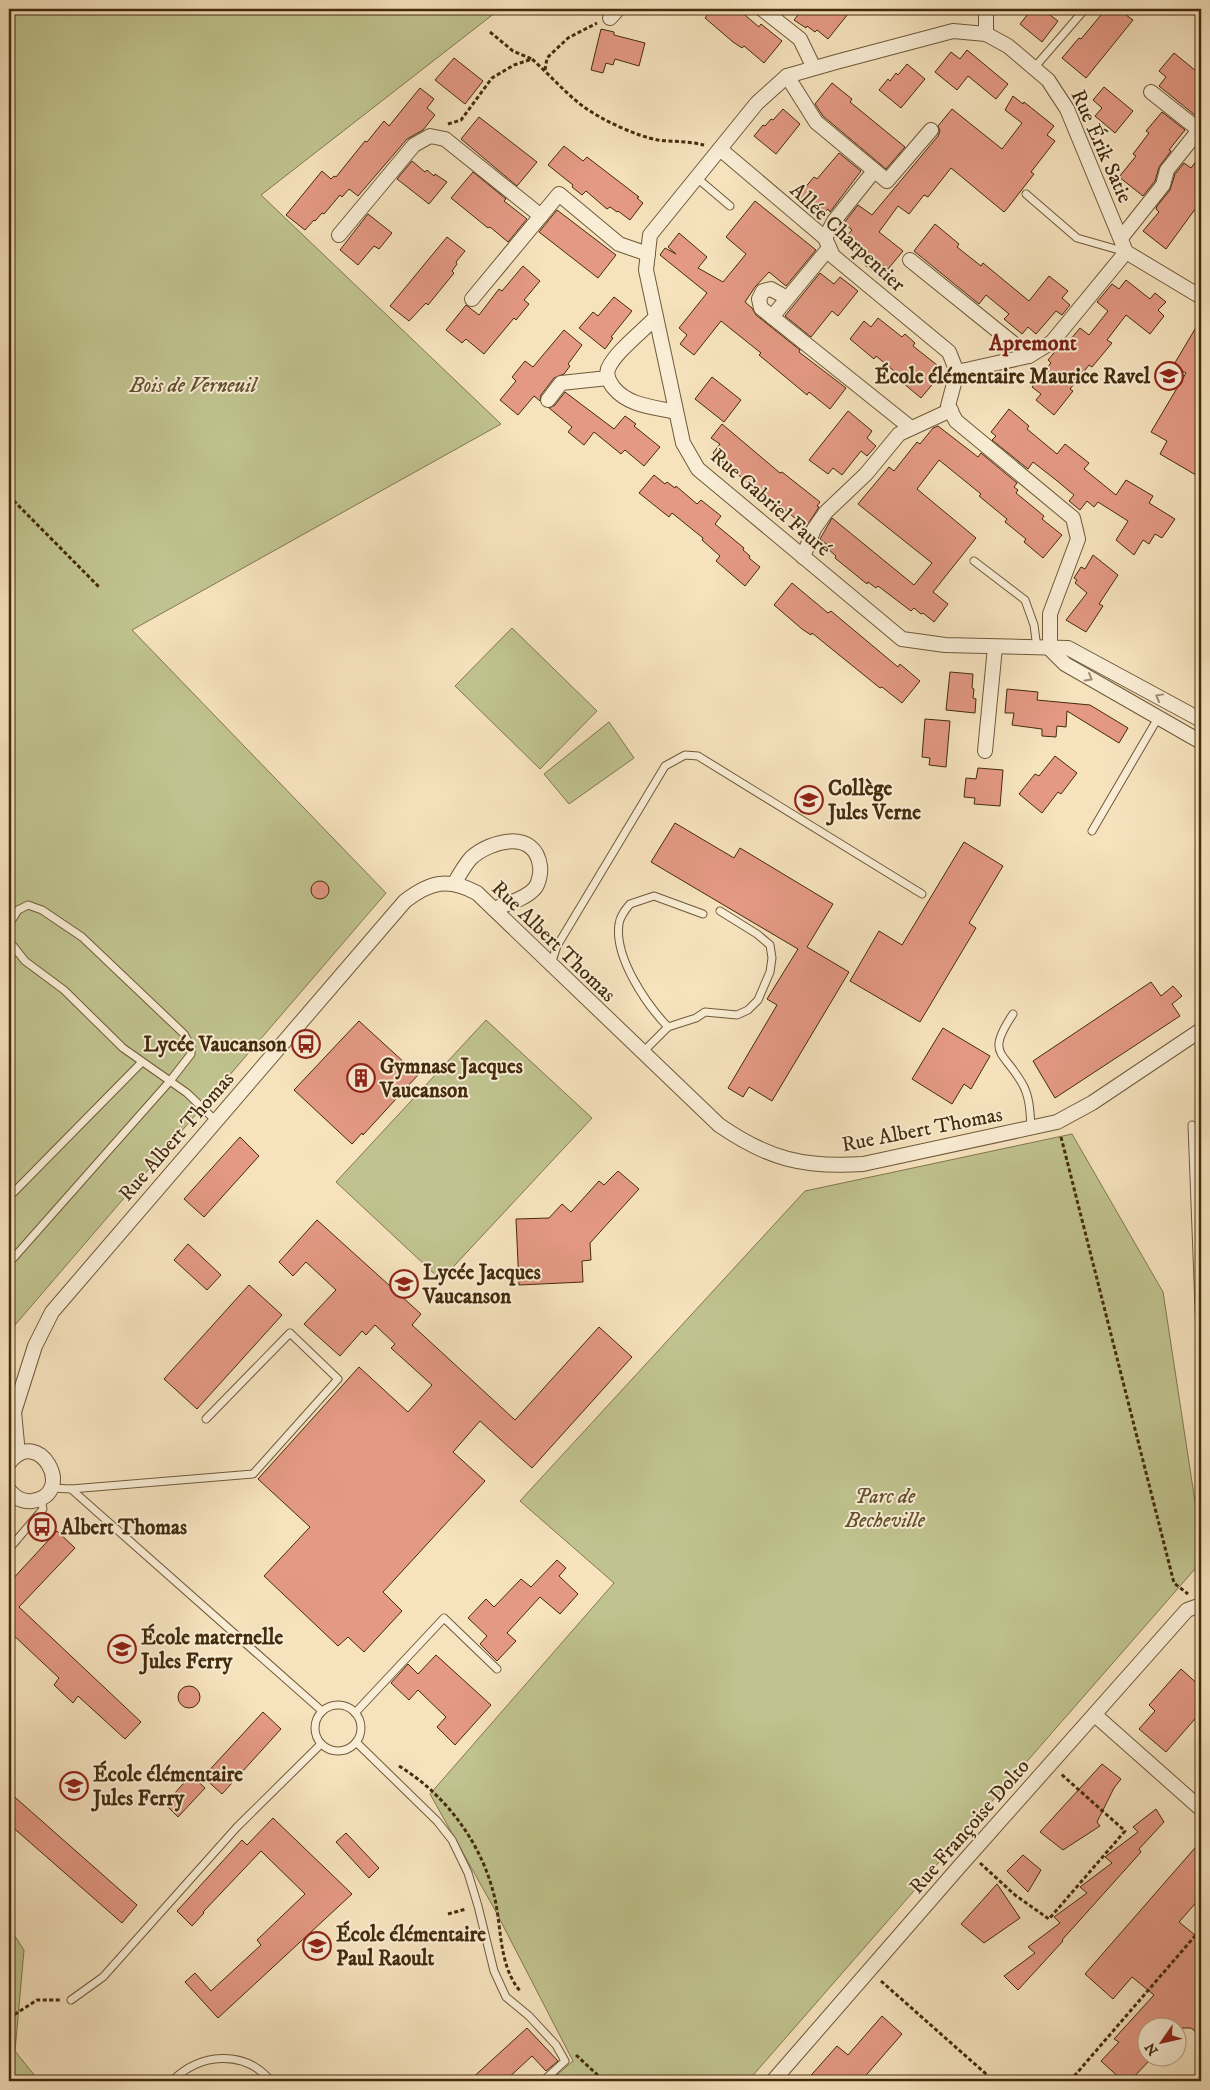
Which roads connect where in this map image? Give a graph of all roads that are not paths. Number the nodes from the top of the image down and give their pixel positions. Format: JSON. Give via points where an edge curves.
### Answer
{"nodes":[{"id":1,"x":762,"y":9,"type":"edge"},
{"id":2,"x":986,"y":9,"type":"edge"},
{"id":3,"x":1084,"y":9,"type":"edge"},
{"id":4,"x":986,"y":34,"type":"junction"},
{"id":5,"x":814,"y":68,"type":"junction"},
{"id":6,"x":1034,"y":68,"type":"junction"},
{"id":7,"x":787,"y":76,"type":"junction"},
{"id":8,"x":1151,"y":92,"type":"dead end"},
{"id":9,"x":757,"y":103,"type":"joint"},
{"id":10,"x":931,"y":130,"type":"dead end"},
{"id":11,"x":1200,"y":131,"type":"edge"},
{"id":12,"x":720,"y":149,"type":"junction"},
{"id":13,"x":874,"y":171,"type":"junction"},
{"id":14,"x":696,"y":178,"type":"junction"},
{"id":15,"x":1026,"y":194,"type":"dead end"},
{"id":16,"x":730,"y":206,"type":"dead end"},
{"id":17,"x":541,"y":216,"type":"junction"},
{"id":18,"x":339,"y":235,"type":"dead end"},
{"id":19,"x":1121,"y":238,"type":"junction"},
{"id":20,"x":827,"y":243,"type":"junction"},
{"id":21,"x":1126,"y":252,"type":"junction"},
{"id":22,"x":648,"y":254,"type":"junction"},
{"id":23,"x":910,"y":260,"type":"dead end"},
{"id":24,"x":1201,"y":297,"type":"edge"},
{"id":25,"x":787,"y":298,"type":"junction"},
{"id":26,"x":472,"y":299,"type":"dead end"},
{"id":27,"x":656,"y":317,"type":"junction"},
{"id":28,"x":772,"y":317,"type":"junction"},
{"id":29,"x":1029,"y":356,"type":"junction"},
{"id":30,"x":957,"y":372,"type":"junction"},
{"id":31,"x":608,"y":378,"type":"junction"},
{"id":32,"x":548,"y":400,"type":"dead end"},
{"id":33,"x":951,"y":410,"type":"junction"},
{"id":34,"x":676,"y":412,"type":"junction"},
{"id":35,"x":910,"y":428,"type":"junction"},
{"id":36,"x":803,"y":557,"type":"junction"},
{"id":37,"x":974,"y":561,"type":"dead end"},
{"id":38,"x":995,"y":647,"type":"junction"},
{"id":39,"x":1044,"y":648,"type":"junction"},
{"id":40,"x":1158,"y":718,"type":"junction"},
{"id":41,"x":1201,"y":720,"type":"edge"},
{"id":42,"x":1201,"y":742,"type":"edge"},
{"id":43,"x":985,"y":751,"type":"dead end"},
{"id":44,"x":1092,"y":831,"type":"dead end"},
{"id":45,"x":454,"y":884,"type":"junction"},
{"id":46,"x":922,"y":894,"type":"dead end"},
{"id":47,"x":494,"y":909,"type":"junction"},
{"id":48,"x":720,"y":911,"type":"dead end"},
{"id":49,"x":703,"y":914,"type":"dead end"},
{"id":50,"x":551,"y":964,"type":"junction"},
{"id":51,"x":1013,"y":1014,"type":"dead end"},
{"id":52,"x":668,"y":1027,"type":"junction"},
{"id":53,"x":1201,"y":1030,"type":"edge"},
{"id":54,"x":642,"y":1053,"type":"junction"},
{"id":55,"x":142,"y":1062,"type":"junction"},
{"id":56,"x":170,"y":1081,"type":"junction"},
{"id":57,"x":216,"y":1121,"type":"junction"},
{"id":58,"x":1192,"y":1125,"type":"dead end"},
{"id":59,"x":1031,"y":1127,"type":"junction"},
{"id":60,"x":9,"y":1197,"type":"edge"},
{"id":61,"x":9,"y":1264,"type":"edge"},
{"id":62,"x":1201,"y":1338,"type":"edge"},
{"id":63,"x":10,"y":1413,"type":"edge"},
{"id":64,"x":206,"y":1419,"type":"dead end"},
{"id":65,"x":14,"y":1459,"type":"edge"},
{"id":66,"x":51,"y":1488,"type":"junction"},
{"id":67,"x":71,"y":1489,"type":"junction"},
{"id":68,"x":10,"y":1495,"type":"edge"},
{"id":69,"x":40,"y":1498,"type":"junction"},
{"id":70,"x":9,"y":1549,"type":"edge"},
{"id":71,"x":1198,"y":1602,"type":"edge"},
{"id":72,"x":497,"y":1669,"type":"dead end"},
{"id":73,"x":322,"y":1711,"type":"junction"},
{"id":74,"x":355,"y":1713,"type":"junction"},
{"id":75,"x":1095,"y":1715,"type":"junction"},
{"id":76,"x":356,"y":1742,"type":"junction"},
{"id":77,"x":321,"y":1744,"type":"junction"},
{"id":78,"x":1201,"y":1809,"type":"edge"},
{"id":79,"x":71,"y":2000,"type":"road end"},
{"id":80,"x":172,"y":2081,"type":"edge"},
{"id":81,"x":271,"y":2081,"type":"edge"},
{"id":82,"x":543,"y":2081,"type":"edge"},
{"id":83,"x":773,"y":2081,"type":"edge"}],
"edges":[{"from":1,"to":5,"type":"street","via":[[800,39]]},
{"from":2,"to":4,"type":"street"},
{"from":3,"to":6,"type":"lane"},
{"from":4,"to":5,"type":"street","name":"Rue Érik Satie","via":[[953,31]]},
{"from":4,"to":6,"type":"street","name":"Rue Érik Satie","via":[[1008,46]]},
{"from":5,"to":7,"type":"street","name":"Rue Érik Satie"},
{"from":6,"to":19,"type":"street","name":"Rue Érik Satie","via":[[1048,80],[1067,109]]},
{"from":7,"to":9,"type":"street","name":"Rue Érik Satie"},
{"from":7,"to":13,"type":"street","via":[[816,122]]},
{"from":8,"to":11,"type":"street"},
{"from":9,"to":12,"type":"street","name":"Rue Gabriel Fauré"},
{"from":10,"to":13,"type":"street","via":[[887,181]]},
{"from":11,"to":19,"type":"street","via":[[1167,170],[1163,185]]},
{"from":12,"to":14,"type":"street","name":"Rue Gabriel Fauré"},
{"from":12,"to":20,"type":"street","name":"Allée Charpentier"},
{"from":13,"to":20,"type":"street","via":[[834,221]]},
{"from":14,"to":16,"type":"lane"},
{"from":14,"to":22,"type":"street","name":"Rue Gabriel Fauré","via":[[650,235]]},
{"from":15,"to":21,"type":"lane","via":[[1077,238]]},
{"from":17,"to":18,"type":"street","via":[[445,139],[430,136],[414,145]]},
{"from":17,"to":22,"type":"street","via":[[558,194],[619,244]]},
{"from":17,"to":26,"type":"street"},
{"from":19,"to":21,"type":"street","name":"Rue Érik Satie"},
{"from":20,"to":25,"type":"street"},
{"from":20,"to":30,"type":"street","name":"Allée Charpentier","via":[[833,256],[949,352]]},
{"from":21,"to":24,"type":"street"},
{"from":21,"to":29,"type":"street","via":[[1052,342]]},
{"from":22,"to":27,"type":"street","name":"Rue Gabriel Fauré","via":[[646,270]]},
{"from":23,"to":29,"type":"street"},
{"from":25,"to":28,"type":"street"},
{"from":25,"to":28,"type":"street","via":[[771,289],[763,291],[759,299],[761,308]]},
{"from":27,"to":31,"type":"street","via":[[614,359]]},
{"from":27,"to":34,"type":"street","name":"Rue Gabriel Fauré"},
{"from":28,"to":35,"type":"street"},
{"from":29,"to":30,"type":"street"},
{"from":30,"to":33,"type":"street","via":[[948,406]]},
{"from":31,"to":32,"type":"street","via":[[560,384]]},
{"from":31,"to":34,"type":"street","via":[[618,394],[632,402]]},
{"from":33,"to":35,"type":"street"},
{"from":33,"to":39,"type":"street","via":[[956,421],[1073,518],[1078,539],[1050,614]]},
{"from":34,"to":36,"type":"street","name":"Rue Gabriel Fauré","via":[[684,443],[698,469]]},
{"from":35,"to":36,"type":"street","via":[[899,434],[866,474],[826,512]]},
{"from":36,"to":38,"type":"street","name":"Rue Gabriel Fauré","via":[[902,639]]},
{"from":37,"to":39,"type":"lane","via":[[1025,600]]},
{"from":38,"to":39,"type":"street","name":"Rue Gabriel Fauré"},
{"from":38,"to":43,"type":"street"},
{"from":39,"to":40,"type":"street","one_way":true,"via":[[1065,664]]},
{"from":41,"to":39,"type":"street","name":"Rue Gabriel Fauré","one_way":true,"via":[[1068,648]]},
{"from":40,"to":42,"type":"street"},
{"from":40,"to":44,"type":"lane"},
{"from":45,"to":47,"type":"street","name":"Rue Albert Thomas","via":[[477,893]]},
{"from":45,"to":47,"type":"street","via":[[472,858],[501,842],[519,841],[531,846],[539,858],[541,872],[535,888]]},
{"from":45,"to":57,"type":"street","name":"Rue Albert Thomas","via":[[430,885],[405,901]]},
{"from":46,"to":50,"type":"lane","via":[[698,756],[685,755],[665,766],[557,946]]},
{"from":47,"to":50,"type":"street","name":"Rue Albert Thomas"},
{"from":48,"to":52,"type":"lane","via":[[770,945],[772,958],[765,987],[748,1010],[737,1015],[705,1012]]},
{"from":49,"to":52,"type":"lane","via":[[654,896],[630,904],[619,923],[622,956],[642,994]]},
{"from":50,"to":54,"type":"street","name":"Rue Albert Thomas"},
{"from":51,"to":59,"type":"lane","via":[[1003,1028],[998,1050],[1024,1086]]},
{"from":52,"to":54,"type":"lane"},
{"from":53,"to":59,"type":"street","name":"Rue Albert Thomas","via":[[1092,1103],[1057,1122]]},
{"from":54,"to":59,"type":"street","name":"Rue Albert Thomas","via":[[736,1137],[759,1150],[808,1164],[863,1164]]},
{"from":55,"to":56,"type":"lane"},
{"from":55,"to":56,"type":"lane","via":[[123,1048],[64,990],[25,961],[10,942],[10,924],[18,910],[28,905],[42,910],[82,937],[184,1034],[191,1054]]},
{"from":55,"to":60,"type":"lane"},
{"from":56,"to":57,"type":"lane"},
{"from":56,"to":61,"type":"lane"},
{"from":57,"to":63,"type":"street","name":"Rue Albert Thomas","via":[[52,1312],[34,1346]]},
{"from":58,"to":62,"type":"lane"},
{"from":63,"to":65,"type":"street","name":"Rue Albert Thomas"},
{"from":64,"to":67,"type":"lane","via":[[290,1333],[338,1379],[253,1474]]},
{"from":65,"to":66,"type":"street","via":[[33,1452],[46,1459],[53,1473]]},
{"from":66,"to":67,"type":"lane"},
{"from":66,"to":69,"type":"street"},
{"from":67,"to":73,"type":"lane"},
{"from":68,"to":69,"type":"street","via":[[26,1501]]},
{"from":69,"to":70,"type":"lane","via":[[43,1509]]},
{"from":71,"to":75,"type":"street","name":"Rue Françoise Dolto","via":[[1187,1610]]},
{"from":72,"to":74,"type":"lane","via":[[444,1618]]},
{"from":73,"to":74,"type":"lane","via":[[342,1706]]},
{"from":73,"to":77,"type":"lane","via":[[315,1724]]},
{"from":74,"to":76,"type":"lane","via":[[360,1728]]},
{"from":75,"to":78,"type":"street"},
{"from":75,"to":83,"type":"street","name":"Rue Françoise Dolto"},
{"from":76,"to":77,"type":"lane","via":[[342,1751],[327,1749]]},
{"from":76,"to":82,"type":"lane","via":[[437,1821],[452,1840],[468,1873],[494,1971],[506,1997],[556,2045],[565,2062]]},
{"from":77,"to":79,"type":"lane","via":[[237,1827],[103,1977]]},
{"from":80,"to":81,"type":"lane","via":[[192,2066],[209,2059],[231,2059],[252,2065]]}]}
